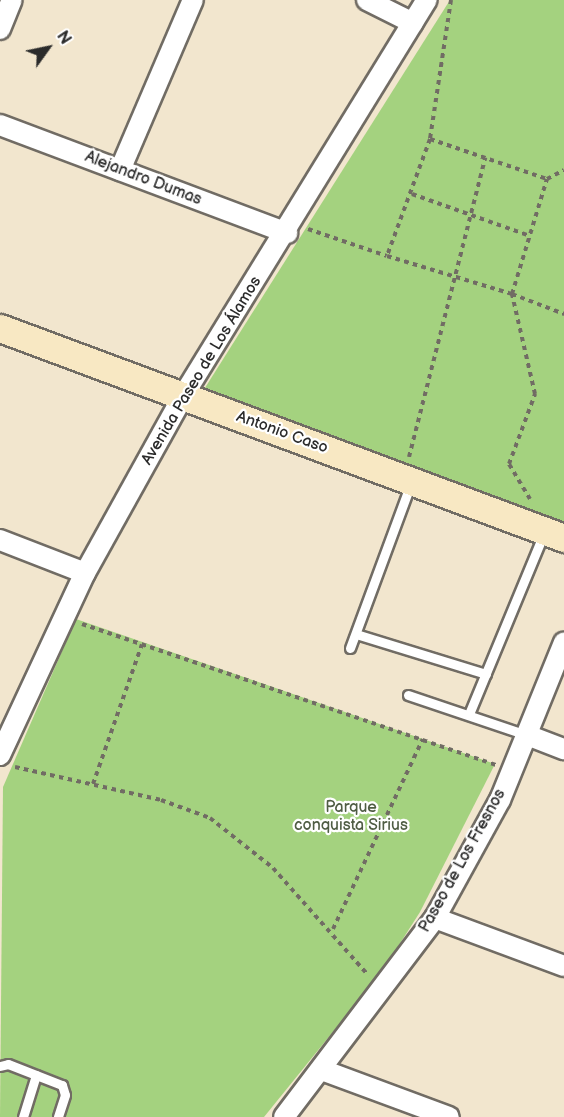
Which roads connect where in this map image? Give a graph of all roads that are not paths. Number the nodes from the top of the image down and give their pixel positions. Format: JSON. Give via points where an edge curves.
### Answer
{"nodes":[{"id":1,"x":12,"y":0,"type":"edge"},
{"id":2,"x":193,"y":0,"type":"edge"},
{"id":3,"x":367,"y":0,"type":"edge"},
{"id":4,"x":427,"y":0,"type":"edge"},
{"id":5,"x":413,"y":24,"type":"junction"},
{"id":6,"x":0,"y":29,"type":"edge"},
{"id":7,"x":0,"y":125,"type":"edge"},
{"id":8,"x":120,"y":170,"type":"junction"},
{"id":9,"x":289,"y":229,"type":"junction"},
{"id":10,"x":0,"y":328,"type":"edge"},
{"id":11,"x":183,"y":396,"type":"junction"},
{"id":12,"x":406,"y":479,"type":"junction"},
{"id":13,"x":555,"y":535,"type":"edge"},
{"id":14,"x":0,"y":540,"type":"edge"},
{"id":15,"x":84,"y":573,"type":"junction"},
{"id":16,"x":356,"y":634,"type":"junction"},
{"id":17,"x":564,"y":642,"type":"edge"},
{"id":18,"x":350,"y":648,"type":"dead end"},
{"id":19,"x":486,"y":674,"type":"junction"},
{"id":20,"x":408,"y":695,"type":"dead end"},
{"id":21,"x":469,"y":714,"type":"junction"},
{"id":22,"x":527,"y":735,"type":"junction"},
{"id":23,"x":564,"y":749,"type":"edge"},
{"id":24,"x":6,"y":761,"type":"edge"},
{"id":25,"x":435,"y":918,"type":"junction"},
{"id":26,"x":564,"y":966,"type":"edge"},
{"id":27,"x":0,"y":1066,"type":"edge"},
{"id":28,"x":322,"y":1070,"type":"junction"},
{"id":29,"x":36,"y":1075,"type":"junction"},
{"id":30,"x":22,"y":1117,"type":"edge"},
{"id":31,"x":58,"y":1117,"type":"edge"},
{"id":32,"x":284,"y":1117,"type":"edge"},
{"id":33,"x":449,"y":1117,"type":"edge"}],
"edges":[{"from":1,"to":6,"type":"street"},
{"from":2,"to":8,"type":"street"},
{"from":3,"to":5,"type":"street"},
{"from":4,"to":5,"type":"street","name":"Avenida Paseo de Los Álamos"},
{"from":5,"to":9,"type":"street","name":"Avenida Paseo de Los Álamos"},
{"from":7,"to":8,"type":"street","name":"Alejandro Dumas"},
{"from":8,"to":9,"type":"street","name":"Alejandro Dumas"},
{"from":9,"to":11,"type":"street","name":"Avenida Paseo de Los Álamos"},
{"from":10,"to":11,"type":"street","name":"Antonio Caso"},
{"from":11,"to":12,"type":"street","name":"Antonio Caso"},
{"from":11,"to":15,"type":"street","name":"Avenida Paseo de Los Álamos"},
{"from":12,"to":13,"type":"street","name":"Antonio Caso"},
{"from":12,"to":16,"type":"lane"},
{"from":13,"to":19,"type":"lane"},
{"from":14,"to":15,"type":"street"},
{"from":15,"to":24,"type":"street","name":"Avenida Paseo de Los Álamos"},
{"from":16,"to":18,"type":"lane"},
{"from":16,"to":19,"type":"lane"},
{"from":17,"to":22,"type":"street","name":"Paseo de Los Fresnos"},
{"from":19,"to":21,"type":"lane"},
{"from":20,"to":21,"type":"lane"},
{"from":21,"to":22,"type":"lane"},
{"from":22,"to":23,"type":"street"},
{"from":22,"to":25,"type":"street","name":"Paseo de Los Fresnos"},
{"from":25,"to":26,"type":"street"},
{"from":25,"to":28,"type":"street","name":"Paseo de Los Fresnos"},
{"from":27,"to":29,"type":"lane"},
{"from":28,"to":32,"type":"street","name":"Paseo de Los Fresnos"},
{"from":28,"to":33,"type":"street"},
{"from":29,"to":30,"type":"lane"},
{"from":29,"to":31,"type":"lane","via":[[65,1091]]}]}
